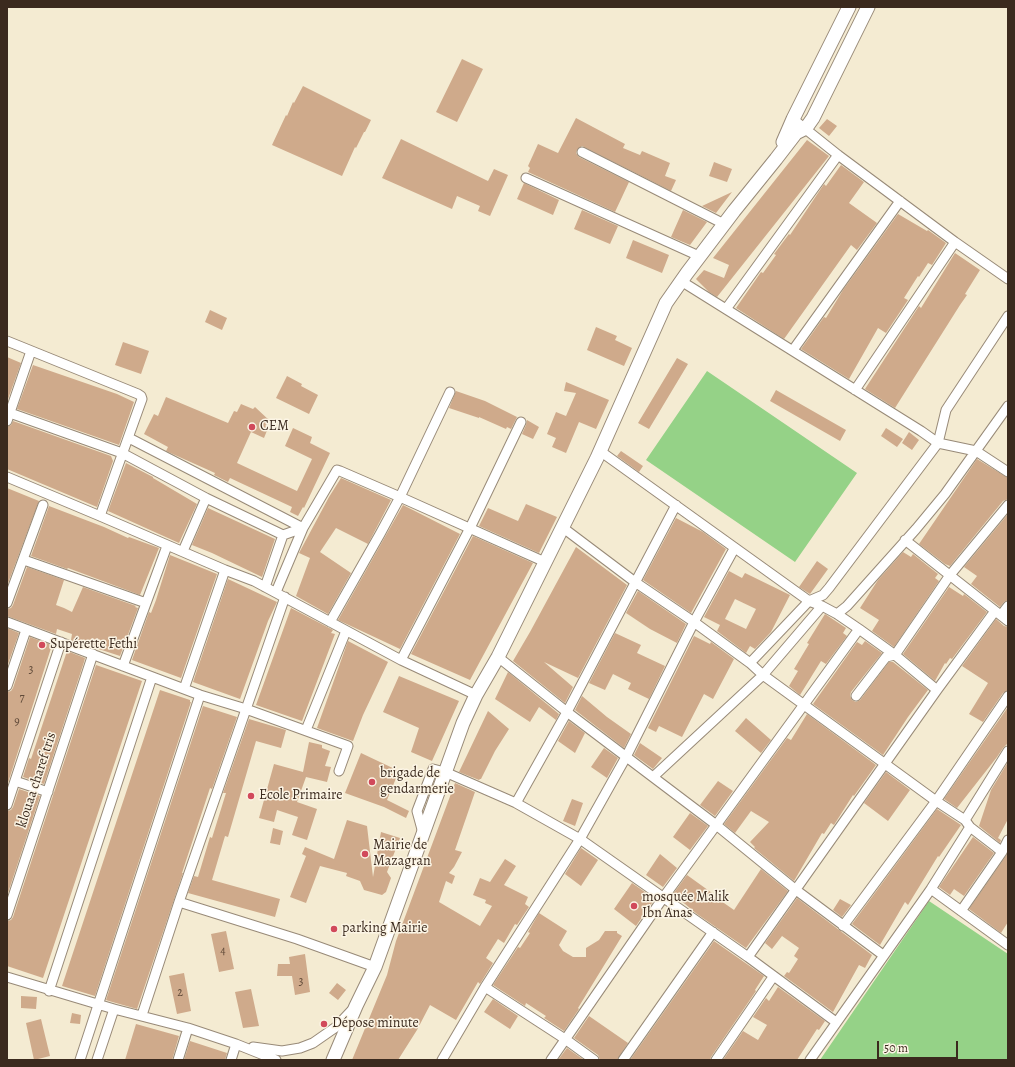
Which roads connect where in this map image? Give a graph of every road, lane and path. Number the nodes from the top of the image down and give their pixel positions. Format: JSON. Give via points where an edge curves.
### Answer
{"nodes":[{"id":1,"x":849,"y":7,"type":"edge"},
{"id":2,"x":868,"y":7,"type":"edge"},
{"id":3,"x":793,"y":118,"type":"junction"},
{"id":4,"x":806,"y":128,"type":"junction"},
{"id":5,"x":582,"y":152,"type":"dead end"},
{"id":6,"x":838,"y":155,"type":"junction"},
{"id":7,"x":776,"y":159,"type":"junction"},
{"id":8,"x":526,"y":178,"type":"dead end"},
{"id":9,"x":900,"y":201,"type":"junction"},
{"id":10,"x":724,"y":224,"type":"junction"},
{"id":11,"x":956,"y":242,"type":"junction"},
{"id":12,"x":699,"y":256,"type":"junction"},
{"id":13,"x":1008,"y":279,"type":"edge"},
{"id":14,"x":681,"y":281,"type":"junction"},
{"id":15,"x":726,"y":309,"type":"junction"},
{"id":16,"x":1008,"y":316,"type":"edge"},
{"id":17,"x":7,"y":342,"type":"edge"},
{"id":18,"x":793,"y":350,"type":"junction"},
{"id":19,"x":31,"y":351,"type":"junction"},
{"id":20,"x":855,"y":390,"type":"junction"},
{"id":21,"x":450,"y":392,"type":"dead end"},
{"id":22,"x":1008,"y":406,"type":"edge"},
{"id":23,"x":8,"y":417,"type":"edge"},
{"id":24,"x":521,"y":422,"type":"dead end"},
{"id":25,"x":128,"y":438,"type":"junction"},
{"id":26,"x":938,"y":443,"type":"junction"},
{"id":27,"x":600,"y":451,"type":"junction"},
{"id":28,"x":976,"y":451,"type":"junction"},
{"id":29,"x":122,"y":453,"type":"junction"},
{"id":30,"x":1008,"y":472,"type":"edge"},
{"id":31,"x":7,"y":477,"type":"edge"},
{"id":32,"x":400,"y":497,"type":"junction"},
{"id":33,"x":206,"y":498,"type":"junction"},
{"id":34,"x":42,"y":505,"type":"dead end"},
{"id":35,"x":676,"y":505,"type":"junction"},
{"id":36,"x":1008,"y":505,"type":"edge"},
{"id":37,"x":100,"y":516,"type":"junction"},
{"id":38,"x":303,"y":528,"type":"junction"},
{"id":39,"x":470,"y":528,"type":"junction"},
{"id":40,"x":562,"y":528,"type":"junction"},
{"id":41,"x":283,"y":535,"type":"junction"},
{"id":42,"x":905,"y":540,"type":"junction"},
{"id":43,"x":167,"y":546,"type":"junction"},
{"id":44,"x":734,"y":549,"type":"junction"},
{"id":45,"x":183,"y":551,"type":"junction"},
{"id":46,"x":24,"y":560,"type":"junction"},
{"id":47,"x":545,"y":562,"type":"junction"},
{"id":48,"x":225,"y":570,"type":"junction"},
{"id":49,"x":950,"y":575,"type":"junction"},
{"id":50,"x":635,"y":582,"type":"junction"},
{"id":51,"x":265,"y":586,"type":"junction"},
{"id":52,"x":276,"y":592,"type":"junction"},
{"id":53,"x":285,"y":597,"type":"junction"},
{"id":54,"x":809,"y":601,"type":"junction"},
{"id":55,"x":7,"y":603,"type":"edge"},
{"id":56,"x":146,"y":603,"type":"junction"},
{"id":57,"x":822,"y":606,"type":"junction"},
{"id":58,"x":1008,"y":606,"type":"edge"},
{"id":59,"x":837,"y":614,"type":"junction"},
{"id":60,"x":1001,"y":616,"type":"edge"},
{"id":61,"x":7,"y":622,"type":"edge"},
{"id":62,"x":330,"y":622,"type":"junction"},
{"id":63,"x":694,"y":622,"type":"junction"},
{"id":64,"x":859,"y":629,"type":"junction"},
{"id":65,"x":26,"y":630,"type":"junction"},
{"id":66,"x":346,"y":631,"type":"junction"},
{"id":67,"x":61,"y":642,"type":"junction"},
{"id":68,"x":93,"y":654,"type":"junction"},
{"id":69,"x":895,"y":655,"type":"junction"},
{"id":70,"x":498,"y":657,"type":"junction"},
{"id":71,"x":401,"y":660,"type":"junction"},
{"id":72,"x":750,"y":663,"type":"junction"},
{"id":73,"x":123,"y":666,"type":"junction"},
{"id":74,"x":763,"y":674,"type":"junction"},
{"id":75,"x":152,"y":678,"type":"junction"},
{"id":76,"x":7,"y":686,"type":"edge"},
{"id":77,"x":184,"y":689,"type":"junction"},
{"id":78,"x":937,"y":690,"type":"junction"},
{"id":79,"x":200,"y":695,"type":"junction"},
{"id":80,"x":476,"y":695,"type":"junction"},
{"id":81,"x":856,"y":696,"type":"dead end"},
{"id":82,"x":1008,"y":696,"type":"edge"},
{"id":83,"x":803,"y":703,"type":"junction"},
{"id":84,"x":246,"y":709,"type":"junction"},
{"id":85,"x":567,"y":712,"type":"junction"},
{"id":86,"x":306,"y":730,"type":"junction"},
{"id":87,"x":1008,"y":751,"type":"edge"},
{"id":88,"x":626,"y":757,"type":"junction"},
{"id":89,"x":885,"y":763,"type":"junction"},
{"id":90,"x":339,"y":771,"type":"dead end"},
{"id":91,"x":445,"y":772,"type":"junction"},
{"id":92,"x":653,"y":777,"type":"junction"},
{"id":93,"x":15,"y":781,"type":"junction"},
{"id":94,"x":48,"y":792,"type":"junction"},
{"id":95,"x":936,"y":801,"type":"junction"},
{"id":96,"x":516,"y":803,"type":"junction"},
{"id":97,"x":7,"y":805,"type":"edge"},
{"id":98,"x":968,"y":823,"type":"junction"},
{"id":99,"x":715,"y":824,"type":"junction"},
{"id":100,"x":580,"y":839,"type":"junction"},
{"id":101,"x":1008,"y":840,"type":"edge"},
{"id":102,"x":1002,"y":852,"type":"junction"},
{"id":103,"x":931,"y":889,"type":"junction"},
{"id":104,"x":796,"y":890,"type":"junction"},
{"id":105,"x":663,"y":898,"type":"junction"},
{"id":106,"x":179,"y":902,"type":"junction"},
{"id":107,"x":961,"y":911,"type":"junction"},
{"id":108,"x":7,"y":915,"type":"edge"},
{"id":109,"x":843,"y":926,"type":"junction"},
{"id":110,"x":713,"y":932,"type":"junction"},
{"id":111,"x":1008,"y":946,"type":"edge"},
{"id":112,"x":883,"y":955,"type":"junction"},
{"id":113,"x":748,"y":958,"type":"junction"},
{"id":114,"x":375,"y":967,"type":"junction"},
{"id":115,"x":7,"y":977,"type":"edge"},
{"id":116,"x":773,"y":977,"type":"junction"},
{"id":117,"x":485,"y":987,"type":"junction"},
{"id":118,"x":49,"y":991,"type":"junction"},
{"id":119,"x":98,"y":1005,"type":"junction"},
{"id":120,"x":356,"y":1006,"type":"junction"},
{"id":121,"x":114,"y":1009,"type":"junction"},
{"id":122,"x":142,"y":1015,"type":"junction"},
{"id":123,"x":836,"y":1022,"type":"junction"},
{"id":124,"x":188,"y":1028,"type":"junction"},
{"id":125,"x":565,"y":1039,"type":"junction"},
{"id":126,"x":236,"y":1044,"type":"junction"},
{"id":127,"x":80,"y":1060,"type":"edge"},
{"id":128,"x":97,"y":1060,"type":"edge"},
{"id":129,"x":178,"y":1060,"type":"edge"},
{"id":130,"x":231,"y":1060,"type":"edge"},
{"id":131,"x":276,"y":1060,"type":"edge"},
{"id":132,"x":333,"y":1060,"type":"edge"},
{"id":133,"x":442,"y":1060,"type":"edge"},
{"id":134,"x":551,"y":1060,"type":"edge"},
{"id":135,"x":594,"y":1060,"type":"edge"},
{"id":136,"x":623,"y":1060,"type":"edge"},
{"id":137,"x":716,"y":1060,"type":"edge"},
{"id":138,"x":810,"y":1060,"type":"edge"}],
"edges":[{"from":1,"to":3,"type":"main road"},
{"from":2,"to":4,"type":"main road"},
{"from":3,"to":4,"type":"street"},
{"from":3,"to":7,"type":"main road"},
{"from":4,"to":6,"type":"street"},
{"from":4,"to":7,"type":"main road","via":[[796,133]]},
{"from":5,"to":10,"type":"street"},
{"from":6,"to":9,"type":"street"},
{"from":6,"to":15,"type":"street"},
{"from":7,"to":10,"type":"main road"},
{"from":8,"to":12,"type":"street"},
{"from":9,"to":11,"type":"street"},
{"from":9,"to":18,"type":"street"},
{"from":10,"to":12,"type":"main road"},
{"from":11,"to":13,"type":"street"},
{"from":11,"to":20,"type":"street"},
{"from":12,"to":14,"type":"main road"},
{"from":14,"to":15,"type":"street"},
{"from":14,"to":27,"type":"main road","via":[[666,303]]},
{"from":15,"to":18,"type":"street"},
{"from":16,"to":26,"type":"street","via":[[946,410]]},
{"from":17,"to":19,"type":"street"},
{"from":18,"to":20,"type":"street"},
{"from":19,"to":23,"type":"street"},
{"from":19,"to":25,"type":"street","via":[[141,396]]},
{"from":20,"to":26,"type":"street"},
{"from":21,"to":32,"type":"street"},
{"from":22,"to":28,"type":"street"},
{"from":23,"to":29,"type":"street"},
{"from":24,"to":39,"type":"street"},
{"from":25,"to":29,"type":"street"},
{"from":25,"to":38,"type":"street"},
{"from":26,"to":28,"type":"street"},
{"from":26,"to":54,"type":"street","via":[[829,588],[823,595]]},
{"from":27,"to":35,"type":"street"},
{"from":27,"to":40,"type":"main road"},
{"from":28,"to":30,"type":"street"},
{"from":28,"to":42,"type":"street","via":[[945,494]]},
{"from":29,"to":33,"type":"street"},
{"from":29,"to":37,"type":"street"},
{"from":31,"to":37,"type":"street"},
{"from":32,"to":38,"type":"street","via":[[337,470]]},
{"from":32,"to":39,"type":"street"},
{"from":32,"to":62,"type":"street"},
{"from":33,"to":41,"type":"street"},
{"from":33,"to":45,"type":"street"},
{"from":34,"to":46,"type":"street"},
{"from":35,"to":44,"type":"street"},
{"from":35,"to":50,"type":"street"},
{"from":36,"to":49,"type":"street"},
{"from":37,"to":43,"type":"street"},
{"from":38,"to":41,"type":"street"},
{"from":38,"to":52,"type":"street"},
{"from":39,"to":47,"type":"street"},
{"from":39,"to":71,"type":"street"},
{"from":40,"to":47,"type":"main road"},
{"from":40,"to":50,"type":"street"},
{"from":41,"to":51,"type":"street"},
{"from":42,"to":49,"type":"street"},
{"from":42,"to":59,"type":"street"},
{"from":43,"to":45,"type":"street"},
{"from":43,"to":56,"type":"street"},
{"from":44,"to":54,"type":"street"},
{"from":44,"to":63,"type":"street"},
{"from":45,"to":48,"type":"street"},
{"from":46,"to":55,"type":"street"},
{"from":46,"to":56,"type":"street"},
{"from":47,"to":70,"type":"main road"},
{"from":48,"to":51,"type":"street"},
{"from":48,"to":77,"type":"street"},
{"from":49,"to":60,"type":"street"},
{"from":49,"to":69,"type":"street"},
{"from":50,"to":63,"type":"street"},
{"from":50,"to":85,"type":"street"},
{"from":51,"to":52,"type":"street"},
{"from":52,"to":53,"type":"street"},
{"from":53,"to":62,"type":"street"},
{"from":53,"to":84,"type":"street"},
{"from":54,"to":57,"type":"street"},
{"from":54,"to":72,"type":"street"},
{"from":56,"to":73,"type":"street"},
{"from":57,"to":59,"type":"street"},
{"from":57,"to":74,"type":"street"},
{"from":58,"to":60,"type":"street"},
{"from":59,"to":64,"type":"street"},
{"from":60,"to":78,"type":"street"},
{"from":61,"to":65,"type":"street"},
{"from":62,"to":66,"type":"street"},
{"from":63,"to":72,"type":"street"},
{"from":63,"to":88,"type":"street"},
{"from":64,"to":69,"type":"street"},
{"from":64,"to":83,"type":"street"},
{"from":65,"to":67,"type":"street"},
{"from":65,"to":76,"type":"street"},
{"from":66,"to":71,"type":"street"},
{"from":66,"to":86,"type":"street"},
{"from":67,"to":68,"type":"street"},
{"from":67,"to":93,"type":"street"},
{"from":68,"to":73,"type":"street"},
{"from":68,"to":94,"type":"street","name":"klouaa charef tris"},
{"from":69,"to":78,"type":"street"},
{"from":69,"to":81,"type":"street","via":[[886,657]]},
{"from":70,"to":80,"type":"main road"},
{"from":70,"to":85,"type":"street"},
{"from":71,"to":80,"type":"street"},
{"from":72,"to":74,"type":"street"},
{"from":73,"to":75,"type":"street"},
{"from":74,"to":83,"type":"street"},
{"from":74,"to":92,"type":"street"},
{"from":75,"to":77,"type":"street"},
{"from":75,"to":118,"type":"street"},
{"from":77,"to":79,"type":"street"},
{"from":78,"to":89,"type":"street"},
{"from":79,"to":84,"type":"street"},
{"from":79,"to":119,"type":"street"},
{"from":80,"to":91,"type":"main road"},
{"from":82,"to":95,"type":"street"},
{"from":83,"to":89,"type":"street"},
{"from":83,"to":99,"type":"street"},
{"from":84,"to":86,"type":"street"},
{"from":84,"to":106,"type":"street"},
{"from":85,"to":88,"type":"street"},
{"from":85,"to":96,"type":"street"},
{"from":86,"to":90,"type":"street","via":[[348,746]]},
{"from":87,"to":98,"type":"street"},
{"from":88,"to":92,"type":"street"},
{"from":88,"to":100,"type":"street"},
{"from":89,"to":95,"type":"street"},
{"from":89,"to":104,"type":"street"},
{"from":91,"to":96,"type":"street"},
{"from":91,"to":114,"type":"main road"},
{"from":92,"to":99,"type":"street"},
{"from":93,"to":94,"type":"street"},
{"from":93,"to":97,"type":"street"},
{"from":94,"to":108,"type":"street","name":"klouaa charef tris"},
{"from":95,"to":98,"type":"street"},
{"from":95,"to":109,"type":"street"},
{"from":96,"to":100,"type":"street"},
{"from":98,"to":102,"type":"street"},
{"from":98,"to":103,"type":"street"},
{"from":99,"to":104,"type":"street"},
{"from":99,"to":105,"type":"street"},
{"from":100,"to":105,"type":"street"},
{"from":100,"to":117,"type":"street"},
{"from":101,"to":102,"type":"street"},
{"from":102,"to":107,"type":"street"},
{"from":103,"to":107,"type":"street"},
{"from":103,"to":112,"type":"street"},
{"from":104,"to":109,"type":"street"},
{"from":104,"to":113,"type":"street"},
{"from":105,"to":110,"type":"street"},
{"from":105,"to":125,"type":"street"},
{"from":106,"to":114,"type":"street","via":[[297,939]]},
{"from":106,"to":122,"type":"street"},
{"from":107,"to":111,"type":"street"},
{"from":109,"to":112,"type":"street"},
{"from":110,"to":113,"type":"street"},
{"from":110,"to":136,"type":"street"},
{"from":112,"to":123,"type":"street"},
{"from":113,"to":116,"type":"street"},
{"from":114,"to":120,"type":"main road"},
{"from":115,"to":118,"type":"street"},
{"from":116,"to":123,"type":"street"},
{"from":116,"to":137,"type":"street"},
{"from":117,"to":125,"type":"street"},
{"from":117,"to":133,"type":"street"},
{"from":118,"to":119,"type":"street"},
{"from":119,"to":121,"type":"street"},
{"from":119,"to":127,"type":"street"},
{"from":120,"to":126,"type":"street","via":[[324,1037],[300,1048],[282,1051]]},
{"from":120,"to":132,"type":"main road"},
{"from":121,"to":122,"type":"street"},
{"from":121,"to":128,"type":"street"},
{"from":122,"to":124,"type":"street"},
{"from":123,"to":138,"type":"street"},
{"from":124,"to":126,"type":"street"},
{"from":124,"to":129,"type":"street"},
{"from":125,"to":134,"type":"street"},
{"from":125,"to":135,"type":"street"},
{"from":126,"to":130,"type":"street"},
{"from":126,"to":131,"type":"street"}]}
